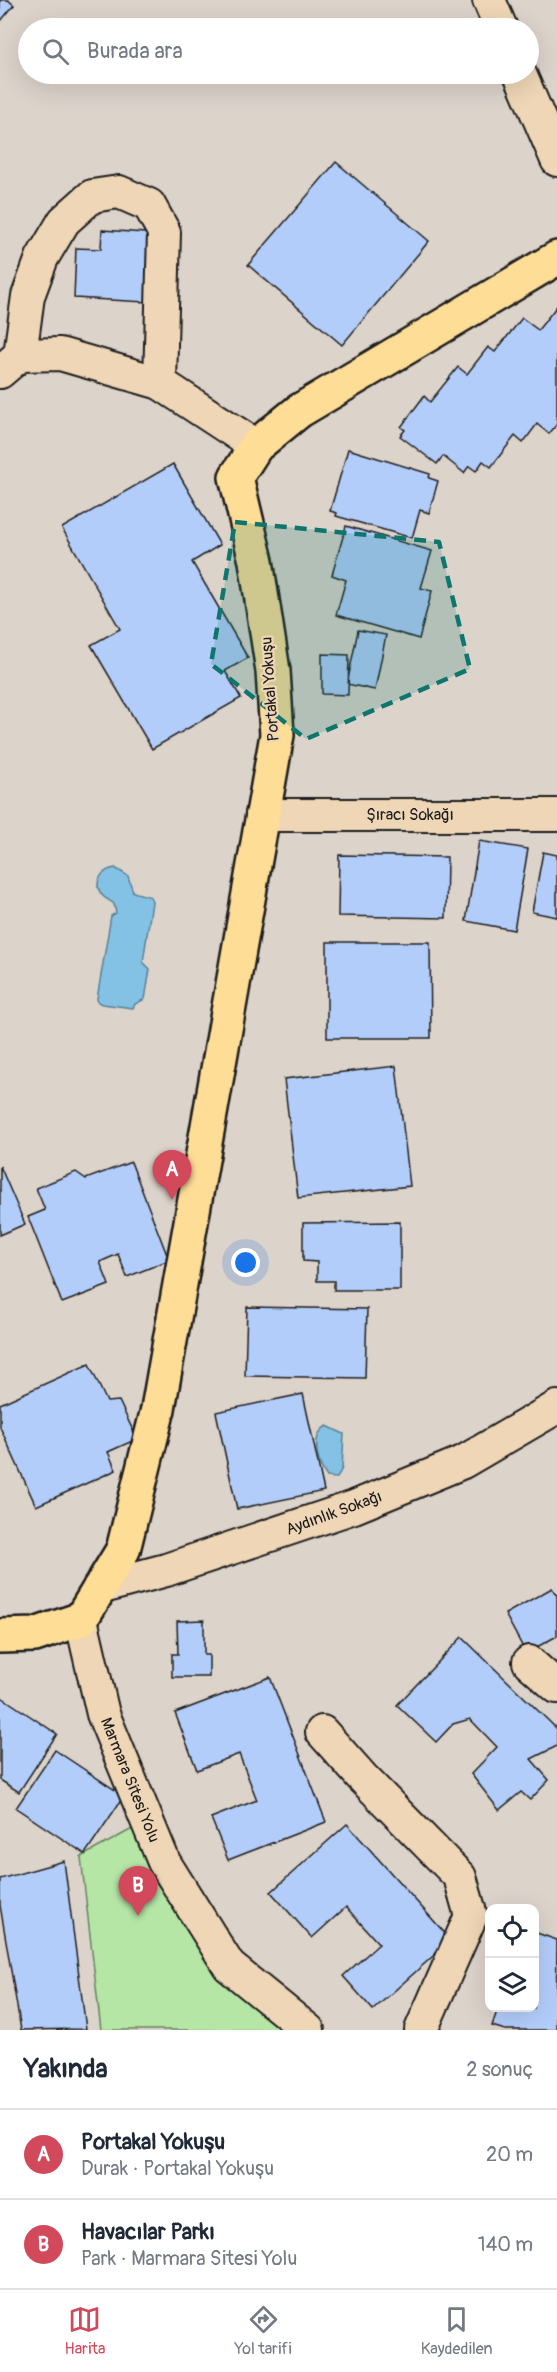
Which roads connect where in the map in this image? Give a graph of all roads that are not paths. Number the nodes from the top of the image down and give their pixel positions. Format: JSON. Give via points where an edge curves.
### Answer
{"nodes":[{"id":1,"x":489,"y":0,"type":"edge"},
{"id":2,"x":497,"y":18,"type":"edge"},
{"id":3,"x":524,"y":84,"type":"edge"},
{"id":4,"x":557,"y":160,"type":"edge"},
{"id":5,"x":557,"y":258,"type":"edge"},
{"id":6,"x":10,"y":364,"type":"edge"},
{"id":7,"x":160,"y":383,"type":"junction"},
{"id":8,"x":256,"y":446,"type":"junction"},
{"id":9,"x":262,"y":815,"type":"junction"},
{"id":10,"x":557,"y":815,"type":"edge"},
{"id":11,"x":557,"y":1407,"type":"edge"},
{"id":12,"x":99,"y":1588,"type":"junction"},
{"id":13,"x":81,"y":1619,"type":"junction"},
{"id":14,"x":0,"y":1636,"type":"edge"},
{"id":15,"x":529,"y":1662,"type":"dead end"},
{"id":16,"x":557,"y":1687,"type":"edge"},
{"id":17,"x":322,"y":1732,"type":"dead end"},
{"id":18,"x":308,"y":2030,"type":"edge"},
{"id":19,"x":421,"y":2030,"type":"edge"}],
"edges":[{"from":1,"to":2,"type":"street"},
{"from":3,"to":4,"type":"street"},
{"from":5,"to":8,"type":"main road","name":"Portakal Yokuşu","via":[[299,411]]},
{"from":6,"to":7,"type":"street","via":[[60,354]]},
{"from":6,"to":7,"type":"street","via":[[42,258],[64,221],[92,196],[119,192],[149,205],[164,232]]},
{"from":7,"to":8,"type":"street"},
{"from":8,"to":9,"type":"main road","name":"Portakal Yokuşu","via":[[236,477],[256,561],[273,671],[277,735]]},
{"from":9,"to":10,"type":"street","name":"Şıracı Sokağı"},
{"from":9,"to":12,"type":"main road","name":"Portakal Yokuşu","via":[[158,1409],[123,1550]]},
{"from":11,"to":12,"type":"street","name":"Aydınlık Sokağı","via":[[463,1462],[354,1507],[166,1570]]},
{"from":12,"to":13,"type":"main road","name":"Portakal Yokuşu"},
{"from":13,"to":14,"type":"main road","via":[[35,1635]]},
{"from":13,"to":18,"type":"street","name":"Marmara Sitesi Yolu","via":[[103,1714],[164,1862],[229,1966]]},
{"from":15,"to":16,"type":"street"},
{"from":17,"to":19,"type":"street","via":[[460,1877],[471,1916]]}]}
